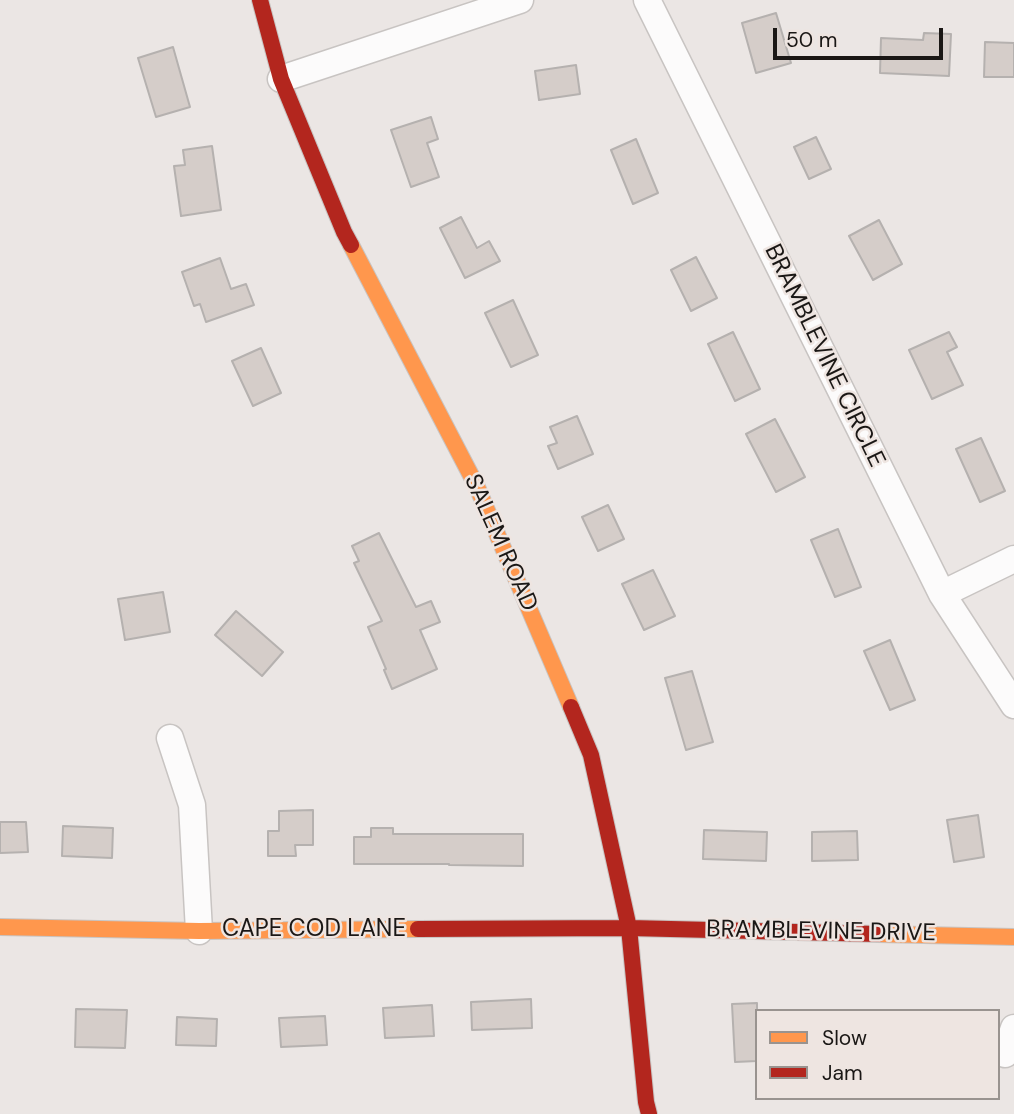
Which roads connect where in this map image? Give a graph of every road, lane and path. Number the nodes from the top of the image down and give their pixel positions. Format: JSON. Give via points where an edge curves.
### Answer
{"nodes":[{"id":1,"x":260,"y":0,"type":"edge"},
{"id":2,"x":520,"y":0,"type":"edge"},
{"id":3,"x":648,"y":0,"type":"edge"},
{"id":4,"x":281,"y":79,"type":"junction"},
{"id":5,"x":1014,"y":559,"type":"edge"},
{"id":6,"x":942,"y":594,"type":"junction"},
{"id":7,"x":1014,"y":705,"type":"edge"},
{"id":8,"x":170,"y":738,"type":"dead end"},
{"id":9,"x":0,"y":927,"type":"edge"},
{"id":10,"x":629,"y":928,"type":"junction"},
{"id":11,"x":199,"y":931,"type":"junction"},
{"id":12,"x":1014,"y":937,"type":"edge"},
{"id":13,"x":1014,"y":1028,"type":"edge"},
{"id":14,"x":1005,"y":1054,"type":"dead end"},
{"id":15,"x":649,"y":1114,"type":"edge"}],
"edges":[{"from":1,"to":4,"type":"street","name":"SALEM ROAD"},
{"from":2,"to":4,"type":"street"},
{"from":3,"to":6,"type":"street","name":"BRAMBLEVINE CIRCLE"},
{"from":4,"to":10,"type":"street","name":"SALEM ROAD","via":[[344,232],[477,487],[591,755]]},
{"from":5,"to":6,"type":"street"},
{"from":6,"to":7,"type":"street","name":"BRAMBLEVINE CIRCLE"},
{"from":8,"to":11,"type":"street","via":[[192,805]]},
{"from":9,"to":11,"type":"street","name":"CAPE COD LANE"},
{"from":10,"to":11,"type":"street","name":"CAPE COD LANE"},
{"from":10,"to":12,"type":"street","name":"BRAMBLEVINE DRIVE"},
{"from":10,"to":15,"type":"street","name":"SALEM ROAD"},
{"from":13,"to":14,"type":"street"}]}
